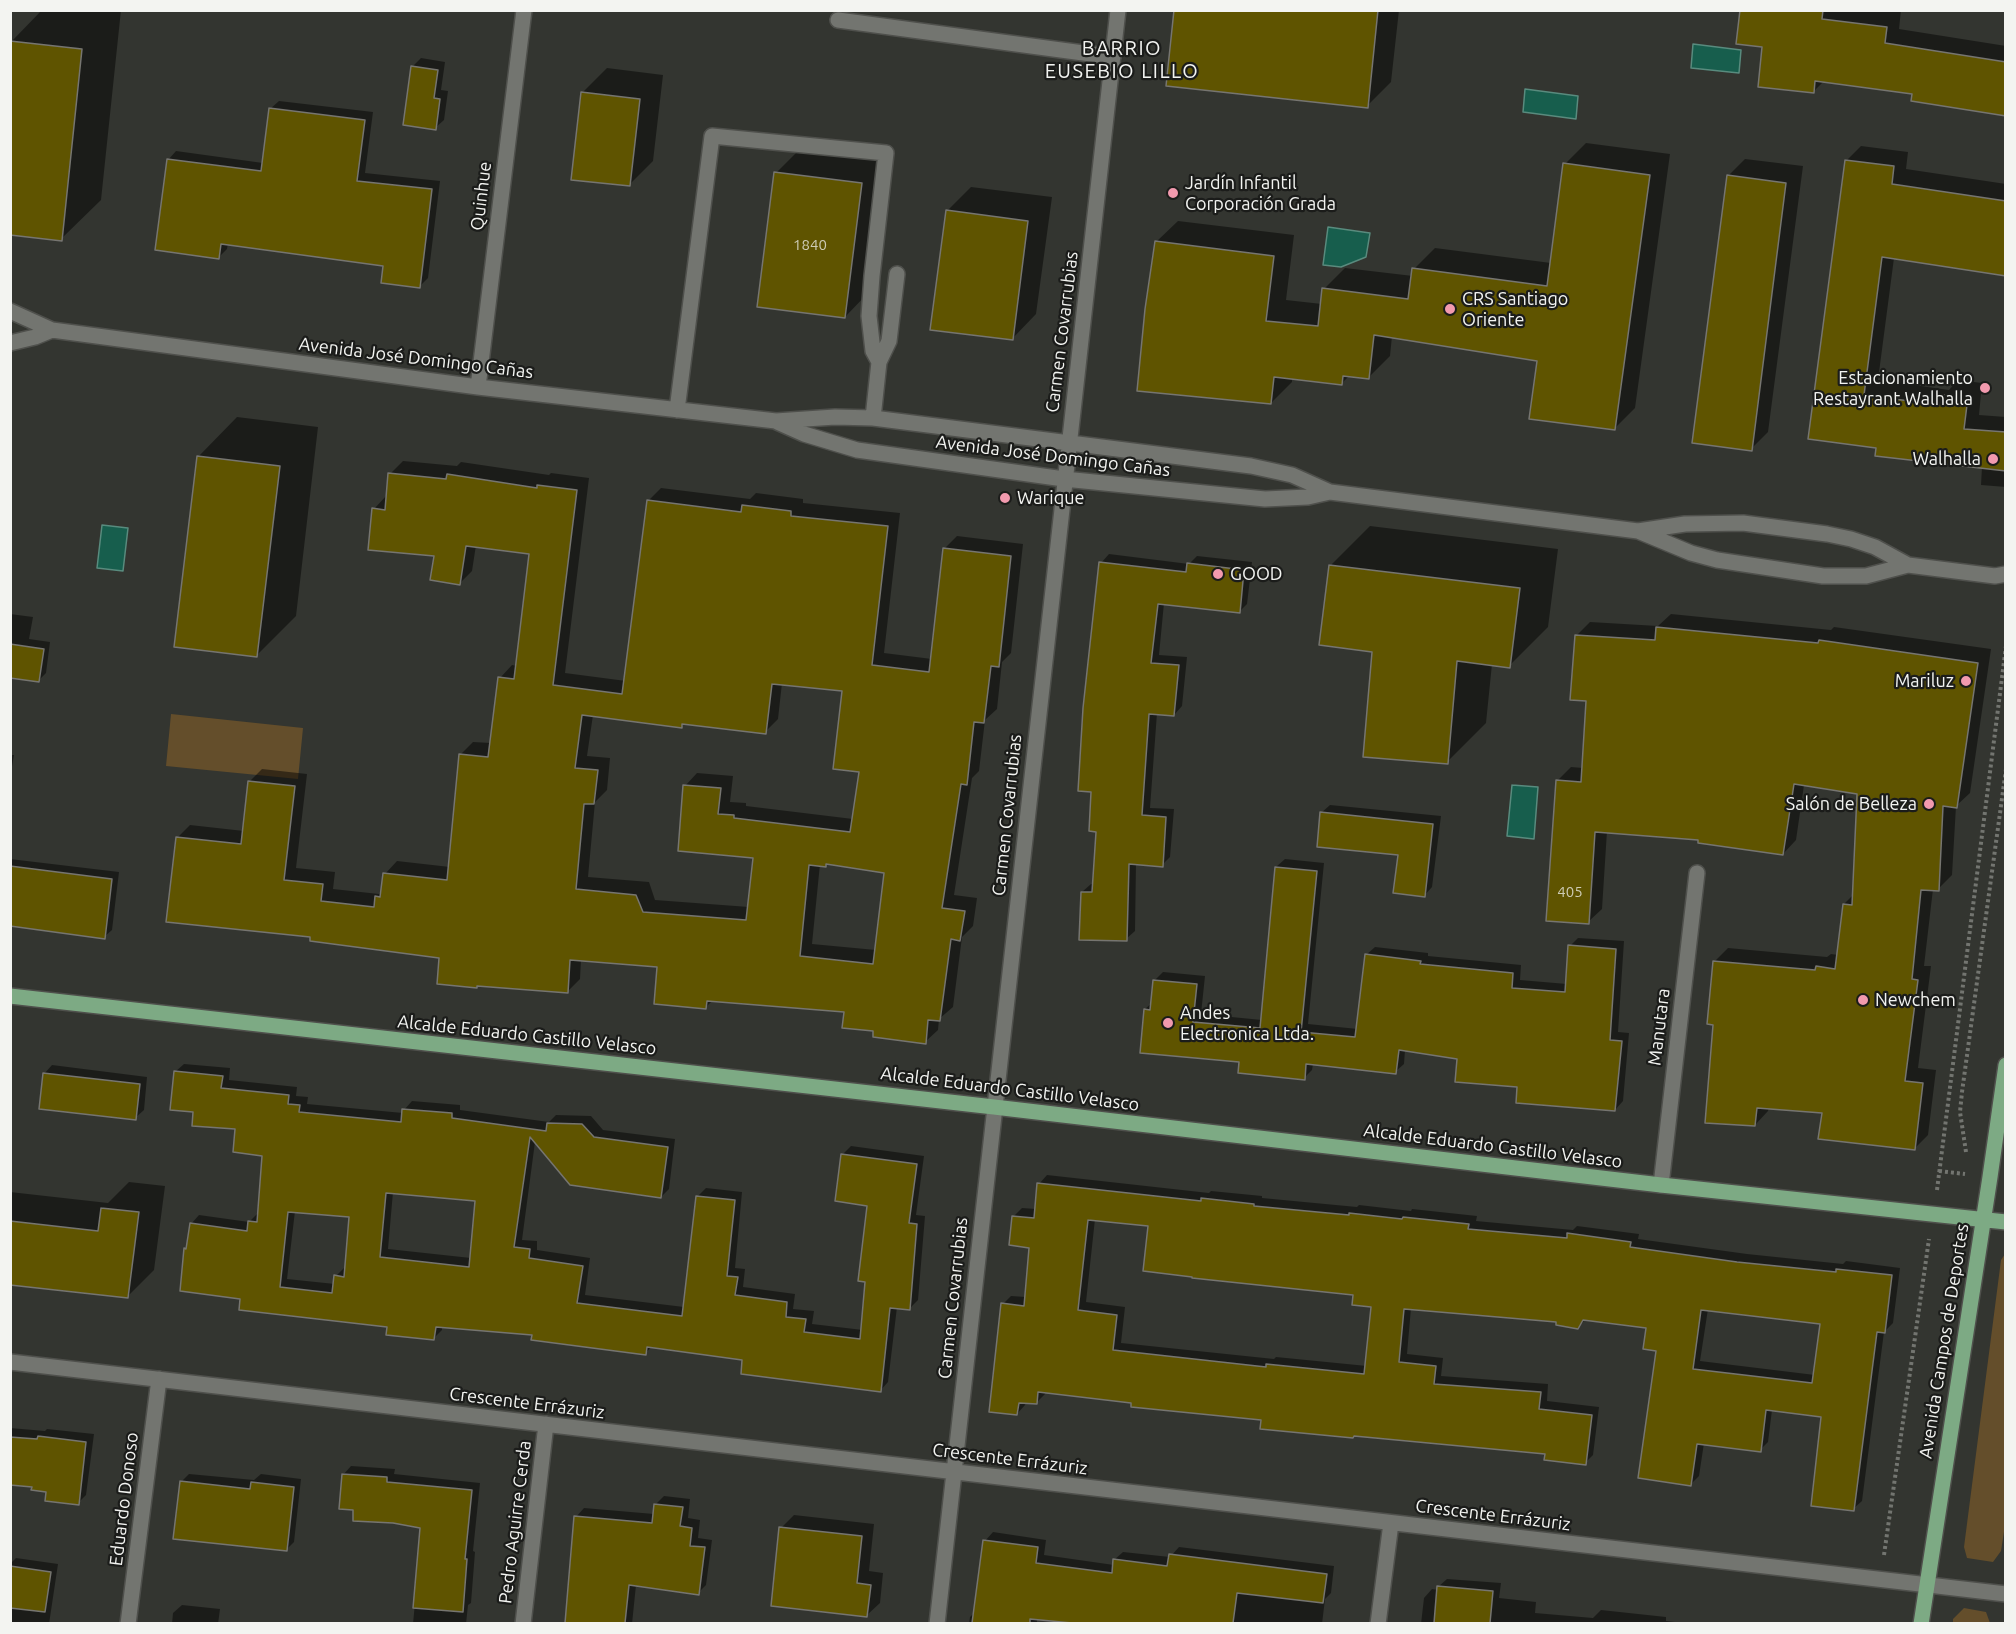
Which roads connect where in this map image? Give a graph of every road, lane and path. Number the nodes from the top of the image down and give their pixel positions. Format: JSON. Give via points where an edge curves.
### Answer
{"nodes":[{"id":1,"x":524,"y":10,"type":"edge"},
{"id":2,"x":1118,"y":10,"type":"edge"},
{"id":3,"x":838,"y":20,"type":"dead end"},
{"id":4,"x":1113,"y":57,"type":"junction"},
{"id":5,"x":897,"y":274,"type":"dead end"},
{"id":6,"x":10,"y":311,"type":"edge"},
{"id":7,"x":52,"y":330,"type":"junction"},
{"id":8,"x":10,"y":343,"type":"edge"},
{"id":9,"x":879,"y":362,"type":"junction"},
{"id":10,"x":478,"y":387,"type":"junction"},
{"id":11,"x":677,"y":411,"type":"junction"},
{"id":12,"x":873,"y":418,"type":"junction"},
{"id":13,"x":776,"y":421,"type":"junction"},
{"id":14,"x":1068,"y":442,"type":"junction"},
{"id":15,"x":1064,"y":479,"type":"junction"},
{"id":16,"x":1330,"y":492,"type":"junction"},
{"id":17,"x":1638,"y":531,"type":"junction"},
{"id":18,"x":1908,"y":565,"type":"junction"},
{"id":19,"x":2002,"y":577,"type":"edge"},
{"id":20,"x":2006,"y":646,"type":"edge"},
{"id":21,"x":2006,"y":769,"type":"edge"},
{"id":22,"x":1697,"y":873,"type":"dead end"},
{"id":23,"x":10,"y":996,"type":"edge"},
{"id":24,"x":2006,"y":1065,"type":"edge"},
{"id":25,"x":994,"y":1107,"type":"junction"},
{"id":26,"x":1967,"y":1154,"type":"dead end"},
{"id":27,"x":1661,"y":1185,"type":"junction"},
{"id":28,"x":1934,"y":1214,"type":"junction"},
{"id":29,"x":1983,"y":1219,"type":"junction"},
{"id":30,"x":2006,"y":1222,"type":"edge"},
{"id":31,"x":10,"y":1362,"type":"edge"},
{"id":32,"x":159,"y":1379,"type":"junction"},
{"id":33,"x":546,"y":1424,"type":"junction"},
{"id":34,"x":953,"y":1472,"type":"junction"},
{"id":35,"x":1391,"y":1523,"type":"junction"},
{"id":36,"x":1881,"y":1580,"type":"junction"},
{"id":37,"x":1926,"y":1586,"type":"junction"},
{"id":38,"x":2006,"y":1594,"type":"edge"},
{"id":39,"x":128,"y":1623,"type":"edge"},
{"id":40,"x":523,"y":1623,"type":"edge"},
{"id":41,"x":937,"y":1623,"type":"edge"},
{"id":42,"x":1378,"y":1623,"type":"edge"},
{"id":43,"x":1921,"y":1623,"type":"edge"}],
"edges":[{"from":1,"to":10,"type":"street","name":"Quinhue"},
{"from":2,"to":4,"type":"street","name":"Carmen Covarrubias"},
{"from":3,"to":4,"type":"street"},
{"from":4,"to":14,"type":"street","name":"Carmen Covarrubias"},
{"from":5,"to":9,"type":"street","via":[[889,341]]},
{"from":6,"to":7,"type":"street","name":"Avenida José Domingo Cañas"},
{"from":7,"to":8,"type":"street","name":"Avenida José Domingo Cañas"},
{"from":7,"to":10,"type":"street","name":"Avenida José Domingo Cañas"},
{"from":9,"to":11,"type":"street","via":[[873,351],[869,316],[886,153],[712,136]]},
{"from":9,"to":12,"type":"street"},
{"from":10,"to":11,"type":"street","name":"Avenida José Domingo Cañas"},
{"from":11,"to":13,"type":"street","name":"Avenida José Domingo Cañas"},
{"from":12,"to":13,"type":"street","name":"Avenida José Domingo Cañas"},
{"from":12,"to":14,"type":"street","name":"Avenida José Domingo Cañas"},
{"from":13,"to":15,"type":"street","name":"Avenida José Domingo Cañas","via":[[857,450]]},
{"from":14,"to":15,"type":"street","name":"Carmen Covarrubias"},
{"from":14,"to":16,"type":"street","name":"Avenida José Domingo Cañas","via":[[1271,469]]},
{"from":15,"to":16,"type":"street","name":"Avenida José Domingo Cañas","via":[[1265,500]]},
{"from":15,"to":25,"type":"street","name":"Carmen Covarrubias"},
{"from":16,"to":17,"type":"street","name":"Avenida José Domingo Cañas"},
{"from":17,"to":18,"type":"street","name":"Avenida José Domingo Cañas","via":[[1685,524],[1743,523],[1851,539]]},
{"from":17,"to":18,"type":"street","name":"Avenida José Domingo Cañas","via":[[1717,560],[1823,576],[1866,576]]},
{"from":18,"to":19,"type":"street","name":"Avenida José Domingo Cañas"},
{"from":20,"to":28,"type":"path"},
{"from":21,"to":26,"type":"path","via":[[1961,1102]]},
{"from":22,"to":27,"type":"street","name":"Manutara"},
{"from":23,"to":25,"type":"main road","name":"Alcalde Eduardo Castillo Velasco"},
{"from":24,"to":29,"type":"main road","name":"Avenida Campos de Deportes"},
{"from":25,"to":27,"type":"main road","name":"Alcalde Eduardo Castillo Velasco"},
{"from":25,"to":34,"type":"street","name":"Carmen Covarrubias"},
{"from":27,"to":28,"type":"main road","name":"Alcalde Eduardo Castillo Velasco"},
{"from":28,"to":29,"type":"main road","name":"Alcalde Eduardo Castillo Velasco"},
{"from":28,"to":36,"type":"path","via":[[1924,1262]]},
{"from":29,"to":30,"type":"main road","name":"Alcalde Eduardo Castillo Velasco"},
{"from":29,"to":37,"type":"main road","name":"Avenida Campos de Deportes"},
{"from":31,"to":32,"type":"street","name":"Crescente Errázuriz"},
{"from":32,"to":33,"type":"street","name":"Crescente Errázuriz"},
{"from":32,"to":39,"type":"street","name":"Eduardo Donoso"},
{"from":33,"to":34,"type":"street","name":"Crescente Errázuriz"},
{"from":33,"to":40,"type":"street","name":"Pedro Aguirre Cerda"},
{"from":34,"to":35,"type":"street","name":"Crescente Errázuriz"},
{"from":34,"to":41,"type":"street","name":"Carmen Covarrubias"},
{"from":35,"to":36,"type":"street","name":"Crescente Errázuriz"},
{"from":35,"to":42,"type":"street"},
{"from":36,"to":37,"type":"street","name":"Crescente Errázuriz"},
{"from":37,"to":38,"type":"street","name":"Crescente Errázuriz"},
{"from":37,"to":43,"type":"main road","name":"Avenida Campos de Deportes"}]}
